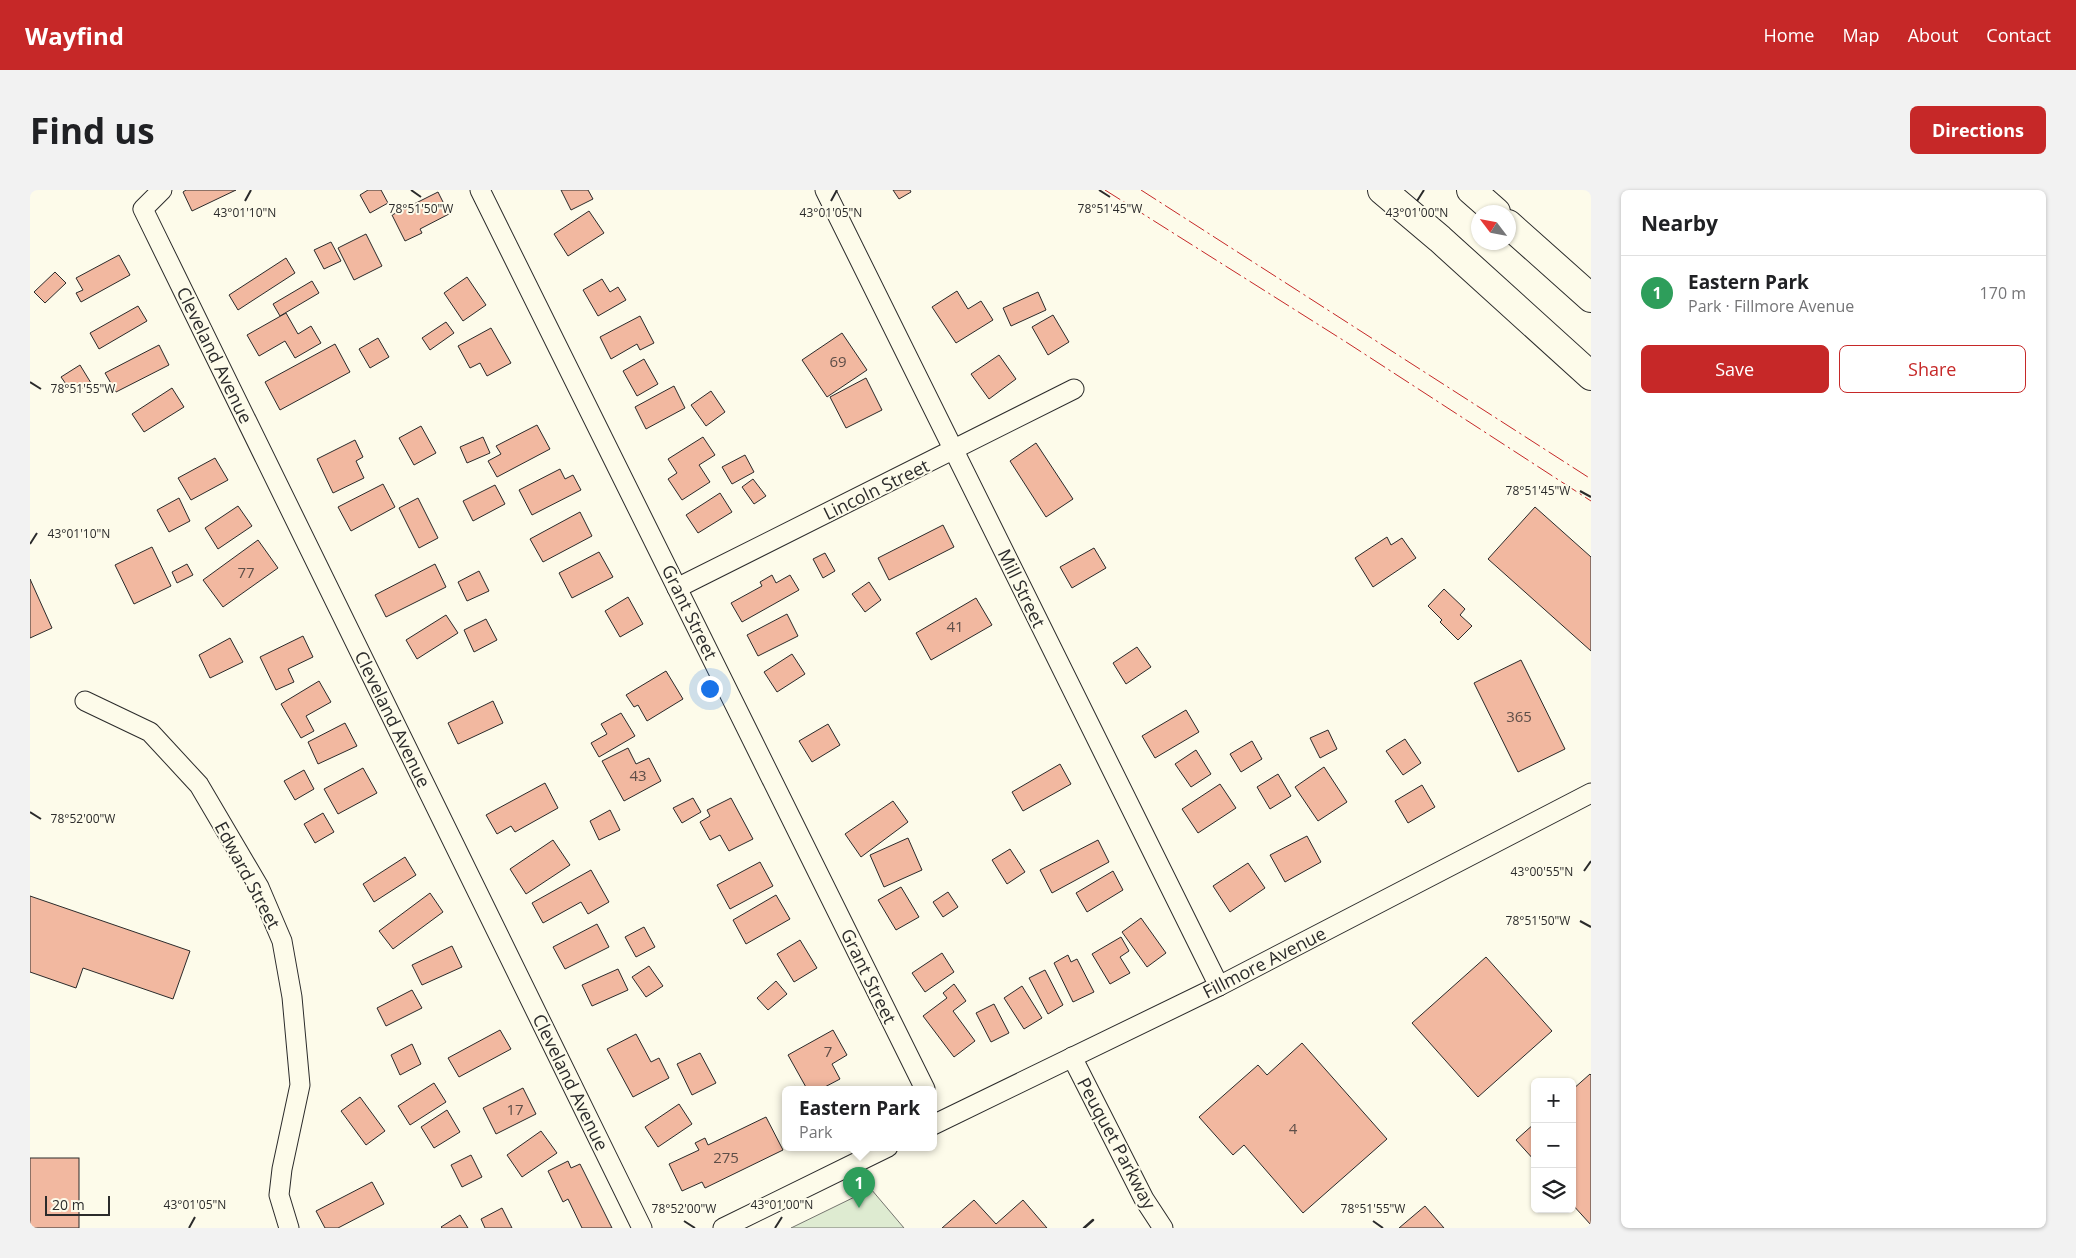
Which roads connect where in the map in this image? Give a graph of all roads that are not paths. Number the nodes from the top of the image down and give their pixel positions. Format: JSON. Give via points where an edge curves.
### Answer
{"nodes":[{"id":1,"x":162,"y":190,"type":"edge"},
{"id":2,"x":480,"y":190,"type":"edge"},
{"id":3,"x":825,"y":190,"type":"edge"},
{"id":4,"x":1382,"y":190,"type":"edge"},
{"id":5,"x":1471,"y":190,"type":"edge"},
{"id":6,"x":1488,"y":205,"type":"edge"},
{"id":7,"x":1516,"y":231,"type":"edge"},
{"id":8,"x":1591,"y":298,"type":"edge"},
{"id":9,"x":1591,"y":376,"type":"edge"},
{"id":10,"x":1074,"y":390,"type":"dead end"},
{"id":11,"x":954,"y":451,"type":"junction"},
{"id":12,"x":677,"y":588,"type":"junction"},
{"id":13,"x":85,"y":701,"type":"dead end"},
{"id":14,"x":1591,"y":793,"type":"edge"},
{"id":15,"x":1219,"y":986,"type":"junction"},
{"id":16,"x":1072,"y":1058,"type":"junction"},
{"id":17,"x":924,"y":1086,"type":"edge"},
{"id":18,"x":937,"y":1116,"type":"edge"},
{"id":19,"x":880,"y":1151,"type":"edge"},
{"id":20,"x":289,"y":1228,"type":"edge"},
{"id":21,"x":642,"y":1228,"type":"edge"},
{"id":22,"x":723,"y":1228,"type":"edge"},
{"id":23,"x":1163,"y":1228,"type":"edge"}],
"edges":[{"from":1,"to":21,"type":"street","name":"Cleveland Avenue","via":[[143,210]]},
{"from":2,"to":12,"type":"street","name":"Grant Street"},
{"from":3,"to":11,"type":"street","name":"Mill Street"},
{"from":4,"to":9,"type":"main road"},
{"from":5,"to":6,"type":"main road"},
{"from":7,"to":8,"type":"main road"},
{"from":10,"to":11,"type":"street","name":"Lincoln Street"},
{"from":11,"to":12,"type":"street","name":"Lincoln Street"},
{"from":11,"to":15,"type":"street","name":"Mill Street"},
{"from":12,"to":17,"type":"street","name":"Grant Street"},
{"from":13,"to":20,"type":"street","name":"Edward Street","via":[[150,732],[198,785],[258,887],[282,941],[292,997],[300,1085],[282,1169],[280,1195]]},
{"from":14,"to":15,"type":"street","name":"Fillmore Avenue"},
{"from":15,"to":16,"type":"street","name":"Fillmore Avenue"},
{"from":16,"to":18,"type":"street","name":"Fillmore Avenue"},
{"from":16,"to":23,"type":"street","name":"Peuquet Parkway","via":[[1144,1199]]},
{"from":19,"to":22,"type":"street"}]}
